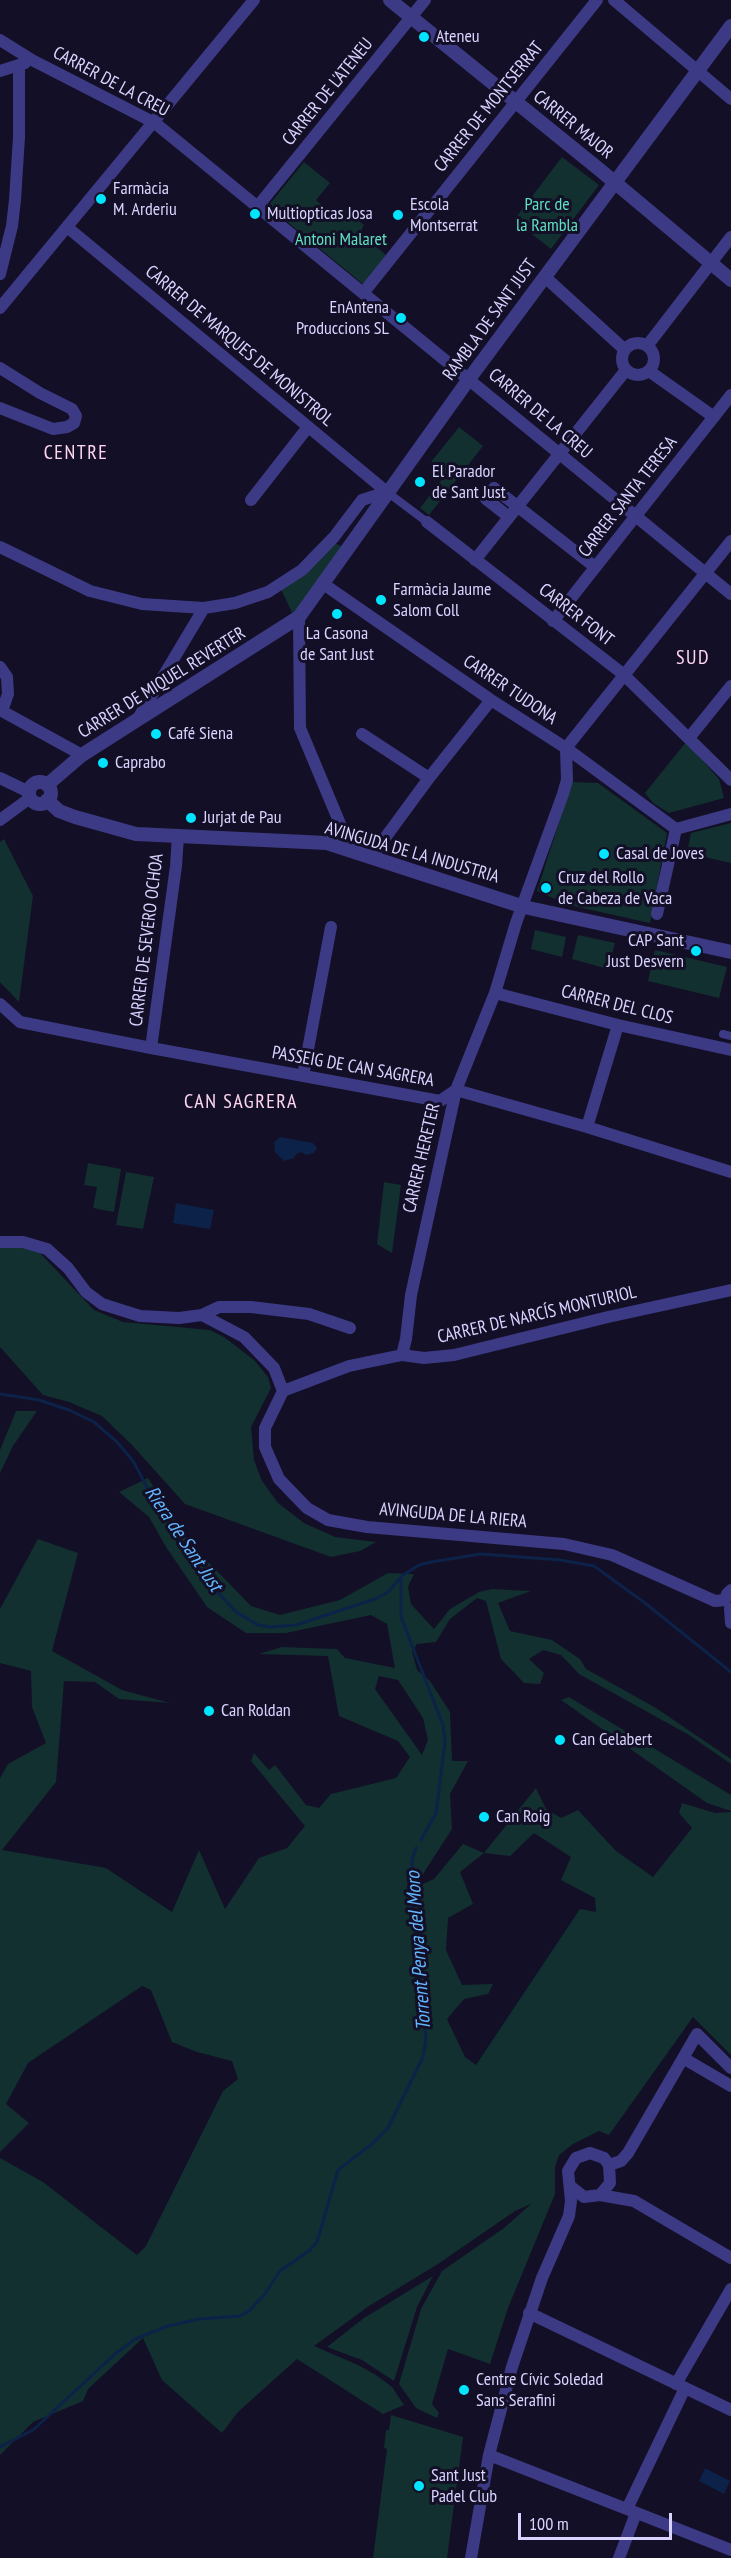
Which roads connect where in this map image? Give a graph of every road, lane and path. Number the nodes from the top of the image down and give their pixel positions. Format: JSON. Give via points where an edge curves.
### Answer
{"nodes":[{"id":1,"x":254,"y":0,"type":"edge"},
{"id":2,"x":390,"y":0,"type":"edge"},
{"id":3,"x":425,"y":0,"type":"edge"},
{"id":4,"x":597,"y":0,"type":"edge"},
{"id":5,"x":614,"y":0,"type":"edge"},
{"id":6,"x":411,"y":18,"type":"junction"},
{"id":7,"x":731,"y":26,"type":"edge"},
{"id":8,"x":0,"y":40,"type":"edge"},
{"id":9,"x":32,"y":60,"type":"junction"},
{"id":10,"x":19,"y":65,"type":"junction"},
{"id":11,"x":0,"y":71,"type":"edge"},
{"id":12,"x":697,"y":72,"type":"junction"},
{"id":13,"x":731,"y":99,"type":"edge"},
{"id":14,"x":516,"y":103,"type":"junction"},
{"id":15,"x":155,"y":123,"type":"junction"},
{"id":16,"x":614,"y":183,"type":"junction"},
{"id":17,"x":258,"y":206,"type":"junction"},
{"id":18,"x":67,"y":227,"type":"junction"},
{"id":19,"x":731,"y":237,"type":"edge"},
{"id":20,"x":710,"y":263,"type":"junction"},
{"id":21,"x":0,"y":274,"type":"edge"},
{"id":22,"x":544,"y":277,"type":"junction"},
{"id":23,"x":731,"y":280,"type":"edge"},
{"id":24,"x":364,"y":292,"type":"junction"},
{"id":25,"x":0,"y":308,"type":"edge"},
{"id":26,"x":647,"y":346,"type":"junction"},
{"id":27,"x":625,"y":350,"type":"junction"},
{"id":28,"x":0,"y":368,"type":"edge"},
{"id":29,"x":626,"y":370,"type":"junction"},
{"id":30,"x":649,"y":371,"type":"junction"},
{"id":31,"x":469,"y":379,"type":"junction"},
{"id":32,"x":731,"y":396,"type":"edge"},
{"id":33,"x":0,"y":408,"type":"edge"},
{"id":34,"x":714,"y":417,"type":"junction"},
{"id":35,"x":308,"y":428,"type":"junction"},
{"id":36,"x":558,"y":453,"type":"junction"},
{"id":37,"x":387,"y":492,"type":"junction"},
{"id":38,"x":251,"y":500,"type":"dead end"},
{"id":39,"x":513,"y":512,"type":"junction"},
{"id":40,"x":635,"y":515,"type":"junction"},
{"id":41,"x":427,"y":522,"type":"joint"},
{"id":42,"x":334,"y":537,"type":"junction"},
{"id":43,"x":352,"y":541,"type":"junction"},
{"id":44,"x":731,"y":541,"type":"edge"},
{"id":45,"x":0,"y":547,"type":"edge"},
{"id":46,"x":476,"y":560,"type":"junction"},
{"id":47,"x":595,"y":567,"type":"junction"},
{"id":48,"x":706,"y":573,"type":"junction"},
{"id":49,"x":322,"y":583,"type":"junction"},
{"id":50,"x":731,"y":594,"type":"edge"},
{"id":51,"x":204,"y":608,"type":"junction"},
{"id":52,"x":299,"y":617,"type":"junction"},
{"id":53,"x":553,"y":621,"type":"junction"},
{"id":54,"x":0,"y":667,"type":"edge"},
{"id":55,"x":624,"y":674,"type":"junction"},
{"id":56,"x":731,"y":686,"type":"edge"},
{"id":57,"x":491,"y":699,"type":"junction"},
{"id":58,"x":1,"y":711,"type":"edge"},
{"id":59,"x":137,"y":720,"type":"junction"},
{"id":60,"x":362,"y":734,"type":"dead end"},
{"id":61,"x":689,"y":738,"type":"junction"},
{"id":62,"x":566,"y":748,"type":"junction"},
{"id":63,"x":82,"y":754,"type":"junction"},
{"id":64,"x":0,"y":778,"type":"edge"},
{"id":65,"x":429,"y":778,"type":"junction"},
{"id":66,"x":731,"y":780,"type":"edge"},
{"id":67,"x":47,"y":785,"type":"junction"},
{"id":68,"x":29,"y":795,"type":"junction"},
{"id":69,"x":47,"y":800,"type":"junction"},
{"id":70,"x":731,"y":814,"type":"edge"},
{"id":71,"x":0,"y":820,"type":"edge"},
{"id":72,"x":676,"y":829,"type":"junction"},
{"id":73,"x":178,"y":836,"type":"junction"},
{"id":74,"x":351,"y":850,"type":"junction"},
{"id":75,"x":371,"y":857,"type":"junction"},
{"id":76,"x":524,"y":907,"type":"junction"},
{"id":77,"x":657,"y":914,"type":"dead end"},
{"id":78,"x":331,"y":927,"type":"dead end"},
{"id":79,"x":731,"y":952,"type":"edge"},
{"id":80,"x":495,"y":993,"type":"junction"},
{"id":81,"x":0,"y":1004,"type":"edge"},
{"id":82,"x":618,"y":1025,"type":"junction"},
{"id":83,"x":151,"y":1048,"type":"junction"},
{"id":84,"x":731,"y":1050,"type":"edge"},
{"id":85,"x":303,"y":1076,"type":"junction"},
{"id":86,"x":456,"y":1090,"type":"junction"},
{"id":87,"x":587,"y":1127,"type":"junction"},
{"id":88,"x":731,"y":1172,"type":"edge"},
{"id":89,"x":0,"y":1242,"type":"edge"},
{"id":90,"x":731,"y":1290,"type":"edge"},
{"id":91,"x":202,"y":1314,"type":"junction"},
{"id":92,"x":350,"y":1328,"type":"dead end"},
{"id":93,"x":402,"y":1355,"type":"junction"},
{"id":94,"x":284,"y":1391,"type":"junction"},
{"id":95,"x":729,"y":1602,"type":"edge"},
{"id":96,"x":731,"y":1623,"type":"edge"},
{"id":97,"x":683,"y":2058,"type":"junction"},
{"id":98,"x":731,"y":2068,"type":"edge"},
{"id":99,"x":731,"y":2086,"type":"edge"},
{"id":100,"x":610,"y":2170,"type":"junction"},
{"id":101,"x":570,"y":2186,"type":"junction"},
{"id":102,"x":596,"y":2196,"type":"junction"},
{"id":103,"x":634,"y":2201,"type":"junction"},
{"id":104,"x":569,"y":2216,"type":"junction"},
{"id":105,"x":731,"y":2258,"type":"edge"},
{"id":106,"x":731,"y":2289,"type":"edge"},
{"id":107,"x":529,"y":2313,"type":"junction"},
{"id":108,"x":681,"y":2386,"type":"junction"},
{"id":109,"x":731,"y":2410,"type":"edge"},
{"id":110,"x":489,"y":2455,"type":"junction"},
{"id":111,"x":632,"y":2511,"type":"junction"},
{"id":112,"x":731,"y":2550,"type":"edge"},
{"id":113,"x":471,"y":2558,"type":"edge"},
{"id":114,"x":619,"y":2558,"type":"edge"}],
"edges":[{"from":1,"to":15,"type":"street"},
{"from":2,"to":6,"type":"street","name":"CARRER MAJOR"},
{"from":3,"to":6,"type":"street","name":"CARRER DE L'ATENEU"},
{"from":4,"to":14,"type":"street","name":"CARRER DE MONTSERRAT"},
{"from":5,"to":12,"type":"street"},
{"from":6,"to":14,"type":"street","name":"CARRER MAJOR"},
{"from":6,"to":17,"type":"street","name":"CARRER DE L'ATENEU"},
{"from":7,"to":12,"type":"street","name":"RAMBLA DE SANT JUST"},
{"from":8,"to":9,"type":"street","name":"CARRER DE LA CREU"},
{"from":9,"to":10,"type":"street"},
{"from":9,"to":15,"type":"street","name":"CARRER DE LA CREU"},
{"from":10,"to":11,"type":"street"},
{"from":10,"to":21,"type":"street","via":[[15,200]]},
{"from":12,"to":13,"type":"street"},
{"from":12,"to":16,"type":"street","name":"RAMBLA DE SANT JUST"},
{"from":14,"to":16,"type":"street","name":"CARRER MAJOR"},
{"from":14,"to":24,"type":"street","name":"CARRER DE MONTSERRAT"},
{"from":15,"to":17,"type":"street","name":"CARRER DE LA CREU"},
{"from":15,"to":18,"type":"street"},
{"from":16,"to":20,"type":"street","name":"CARRER MAJOR"},
{"from":16,"to":22,"type":"street","name":"RAMBLA DE SANT JUST"},
{"from":17,"to":24,"type":"street","name":"CARRER DE LA CREU"},
{"from":18,"to":25,"type":"street"},
{"from":18,"to":35,"type":"street","name":"CARRER DE MARQUES DE MONISTROL"},
{"from":19,"to":20,"type":"street"},
{"from":20,"to":23,"type":"street","name":"CARRER MAJOR"},
{"from":20,"to":26,"type":"street"},
{"from":22,"to":27,"type":"street"},
{"from":22,"to":31,"type":"street","name":"RAMBLA DE SANT JUST"},
{"from":24,"to":31,"type":"street","name":"CARRER DE LA CREU"},
{"from":26,"to":27,"type":"street","via":[[635,344]]},
{"from":26,"to":30,"type":"street","via":[[654,358]]},
{"from":27,"to":29,"type":"street","via":[[622,360]]},
{"from":28,"to":33,"type":"street","via":[[72,409],[76,416],[67,427],[53,429]]},
{"from":29,"to":30,"type":"street","via":[[638,375]]},
{"from":29,"to":36,"type":"street","via":[[567,448]]},
{"from":30,"to":34,"type":"street"},
{"from":31,"to":36,"type":"street","name":"CARRER DE LA CREU"},
{"from":31,"to":37,"type":"street","name":"RAMBLA DE SANT JUST"},
{"from":32,"to":34,"type":"street","name":"CARRER SANTA TERESA"},
{"from":34,"to":40,"type":"street","name":"CARRER SANTA TERESA"},
{"from":35,"to":37,"type":"street","name":"CARRER DE MARQUES DE MONISTROL"},
{"from":35,"to":38,"type":"street"},
{"from":36,"to":39,"type":"street"},
{"from":36,"to":40,"type":"street","name":"CARRER DE LA CREU"},
{"from":37,"to":41,"type":"street","name":"CARRER FONT"},
{"from":37,"to":42,"type":"street","via":[[362,500]]},
{"from":37,"to":43,"type":"street","name":"RAMBLA DE SANT JUST"},
{"from":39,"to":46,"type":"street"},
{"from":39,"to":47,"type":"street"},
{"from":40,"to":47,"type":"street","name":"CARRER SANTA TERESA"},
{"from":40,"to":48,"type":"street","name":"CARRER DE LA CREU"},
{"from":41,"to":46,"type":"street","name":"CARRER FONT"},
{"from":42,"to":43,"type":"street"},
{"from":42,"to":51,"type":"street","via":[[302,570],[268,592]]},
{"from":43,"to":49,"type":"street","name":"RAMBLA DE SANT JUST"},
{"from":44,"to":48,"type":"street"},
{"from":45,"to":51,"type":"street","via":[[90,591],[142,604]]},
{"from":46,"to":53,"type":"street","name":"CARRER FONT"},
{"from":47,"to":53,"type":"street","name":"CARRER SANTA TERESA"},
{"from":48,"to":50,"type":"street","name":"CARRER DE LA CREU"},
{"from":48,"to":55,"type":"street"},
{"from":49,"to":52,"type":"street","name":"RAMBLA DE SANT JUST"},
{"from":49,"to":57,"type":"street","name":"CARRER TUDONA"},
{"from":51,"to":59,"type":"street"},
{"from":52,"to":59,"type":"street","name":"CARRER DE MIQUEL REVERTER"},
{"from":52,"to":74,"type":"street","via":[[300,728]]},
{"from":53,"to":55,"type":"street","name":"CARRER FONT"},
{"from":54,"to":58,"type":"street","via":[[8,677],[8,694]]},
{"from":55,"to":61,"type":"street","name":"CARRER FONT"},
{"from":55,"to":62,"type":"street"},
{"from":56,"to":61,"type":"street"},
{"from":57,"to":62,"type":"street","name":"CARRER TUDONA"},
{"from":57,"to":65,"type":"street"},
{"from":58,"to":63,"type":"street"},
{"from":59,"to":63,"type":"street","name":"CARRER DE MIQUEL REVERTER"},
{"from":60,"to":65,"type":"street"},
{"from":61,"to":66,"type":"street","name":"CARRER FONT"},
{"from":62,"to":72,"type":"street","name":"CARRER TUDONA"},
{"from":62,"to":76,"type":"street","name":"CARRER HERETER","via":[[565,787]]},
{"from":63,"to":67,"type":"street","name":"CARRER DE MIQUEL REVERTER"},
{"from":64,"to":68,"type":"street"},
{"from":65,"to":75,"type":"street"},
{"from":67,"to":68,"type":"street","via":[[36,782]]},
{"from":67,"to":69,"type":"street"},
{"from":68,"to":69,"type":"street","via":[[40,804]]},
{"from":68,"to":71,"type":"street"},
{"from":69,"to":73,"type":"street","name":"AVINGUDA DE LA INDUSTRIA","via":[[75,817],[136,834]]},
{"from":70,"to":72,"type":"street"},
{"from":72,"to":77,"type":"street"},
{"from":73,"to":74,"type":"street","name":"AVINGUDA DE LA INDUSTRIA","via":[[327,843]]},
{"from":73,"to":83,"type":"street","name":"CARRER DE SEVERO OCHOA"},
{"from":74,"to":75,"type":"street","name":"AVINGUDA DE LA INDUSTRIA"},
{"from":75,"to":76,"type":"street","name":"AVINGUDA DE LA INDUSTRIA"},
{"from":76,"to":79,"type":"street","name":"AVINGUDA DE LA INDUSTRIA"},
{"from":76,"to":80,"type":"street","name":"CARRER HERETER"},
{"from":78,"to":85,"type":"street"},
{"from":80,"to":82,"type":"street","name":"CARRER DEL CLOS"},
{"from":80,"to":86,"type":"street","name":"CARRER HERETER"},
{"from":81,"to":83,"type":"street","name":"PASSEIG DE CAN SAGRERA","via":[[20,1022]]},
{"from":82,"to":84,"type":"street","name":"CARRER DEL CLOS"},
{"from":82,"to":87,"type":"street"},
{"from":83,"to":85,"type":"street","name":"PASSEIG DE CAN SAGRERA"},
{"from":85,"to":86,"type":"street","name":"PASSEIG DE CAN SAGRERA","via":[[440,1101]]},
{"from":86,"to":87,"type":"street","name":"PASSEIG DE CAN SAGRERA"},
{"from":86,"to":93,"type":"street","name":"CARRER HERETER","via":[[411,1295]]},
{"from":87,"to":88,"type":"street","name":"PASSEIG DE CAN SAGRERA"},
{"from":89,"to":91,"type":"street","via":[[23,1242],[47,1249],[86,1292],[118,1310],[140,1316],[179,1318]]},
{"from":90,"to":93,"type":"street","name":"CARRER DE NARCÍS MONTURIOL","via":[[454,1355]]},
{"from":91,"to":92,"type":"street","via":[[219,1307],[251,1307],[309,1314]]},
{"from":91,"to":94,"type":"street","via":[[244,1337],[274,1368]]},
{"from":93,"to":94,"type":"street","name":"CARRER DE NARCÍS MONTURIOL","via":[[349,1366]]},
{"from":94,"to":95,"type":"street","name":"AVINGUDA DE LA RIERA","via":[[265,1428],[265,1447],[284,1486],[307,1508],[328,1520],[367,1527],[564,1544],[612,1555],[715,1601]]},
{"from":95,"to":96,"type":"street","name":"AVINGUDA DE LA RIERA"},
{"from":97,"to":98,"type":"street","via":[[698,2034]]},
{"from":97,"to":99,"type":"street"},
{"from":97,"to":100,"type":"street","via":[[628,2153]]},
{"from":100,"to":101,"type":"street","via":[[597,2155],[582,2155],[568,2171]]},
{"from":100,"to":102,"type":"street","via":[[607,2189]]},
{"from":100,"to":103,"type":"street"},
{"from":101,"to":102,"type":"street","via":[[577,2193]]},
{"from":101,"to":104,"type":"street"},
{"from":102,"to":103,"type":"street"},
{"from":102,"to":104,"type":"street"},
{"from":103,"to":105,"type":"street"},
{"from":104,"to":107,"type":"street"},
{"from":106,"to":108,"type":"street"},
{"from":107,"to":108,"type":"street"},
{"from":107,"to":110,"type":"street"},
{"from":108,"to":109,"type":"street"},
{"from":108,"to":111,"type":"street"},
{"from":110,"to":111,"type":"street"},
{"from":110,"to":113,"type":"street"},
{"from":111,"to":112,"type":"street"},
{"from":111,"to":114,"type":"street"}]}
